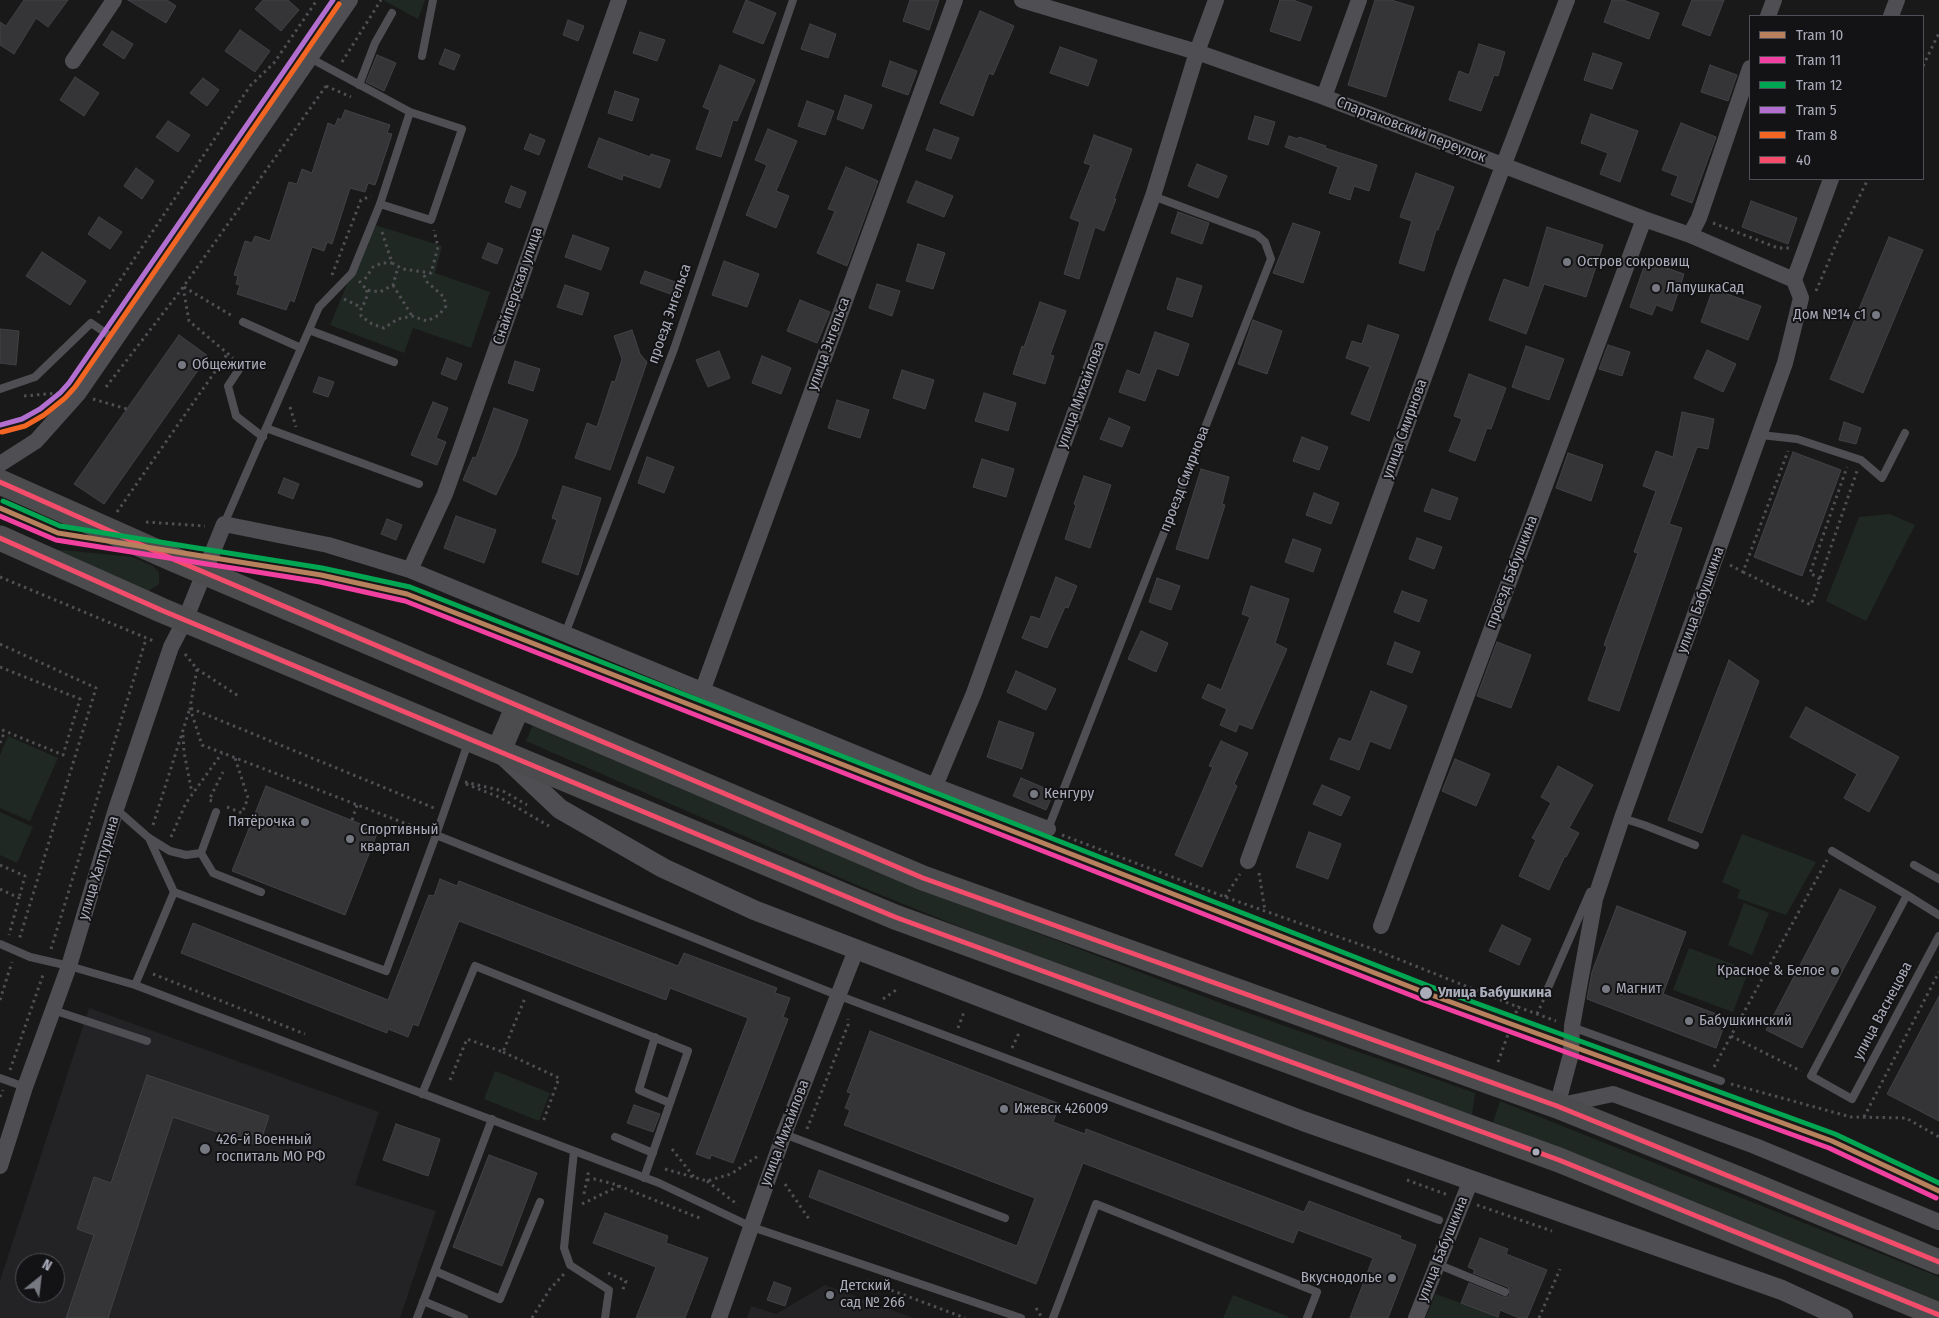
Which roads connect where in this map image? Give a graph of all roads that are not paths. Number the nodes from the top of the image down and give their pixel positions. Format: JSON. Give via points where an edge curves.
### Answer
{"nodes":[{"id":1,"x":114,"y":0,"type":"edge"},
{"id":2,"x":350,"y":0,"type":"edge"},
{"id":3,"x":433,"y":0,"type":"edge"},
{"id":4,"x":619,"y":0,"type":"edge"},
{"id":5,"x":793,"y":0,"type":"edge"},
{"id":6,"x":956,"y":0,"type":"edge"},
{"id":7,"x":1022,"y":0,"type":"edge"},
{"id":8,"x":1216,"y":0,"type":"edge"},
{"id":9,"x":1359,"y":0,"type":"edge"},
{"id":10,"x":1567,"y":0,"type":"edge"},
{"id":11,"x":1774,"y":0,"type":"edge"},
{"id":12,"x":1897,"y":0,"type":"edge"},
{"id":13,"x":1050,"y":4,"type":"edge"},
{"id":14,"x":392,"y":13,"type":"dead end"},
{"id":15,"x":1768,"y":15,"type":"edge"},
{"id":16,"x":1891,"y":15,"type":"edge"},
{"id":17,"x":1197,"y":52,"type":"junction"},
{"id":18,"x":422,"y":56,"type":"dead end"},
{"id":19,"x":310,"y":58,"type":"junction"},
{"id":20,"x":73,"y":61,"type":"dead end"},
{"id":21,"x":1749,"y":71,"type":"edge"},
{"id":22,"x":358,"y":85,"type":"junction"},
{"id":23,"x":1324,"y":97,"type":"junction"},
{"id":24,"x":410,"y":112,"type":"junction"},
{"id":25,"x":1503,"y":165,"type":"junction"},
{"id":26,"x":1831,"y":180,"type":"edge"},
{"id":27,"x":1153,"y":196,"type":"junction"},
{"id":28,"x":380,"y":204,"type":"junction"},
{"id":29,"x":1644,"y":219,"type":"junction"},
{"id":30,"x":1690,"y":234,"type":"junction"},
{"id":31,"x":1794,"y":280,"type":"junction"},
{"id":32,"x":243,"y":322,"type":"road end"},
{"id":33,"x":309,"y":330,"type":"junction"},
{"id":34,"x":116,"y":340,"type":"junction"},
{"id":35,"x":302,"y":348,"type":"junction"},
{"id":36,"x":394,"y":362,"type":"dead end"},
{"id":37,"x":242,"y":365,"type":"road end"},
{"id":38,"x":0,"y":388,"type":"edge"},
{"id":39,"x":266,"y":428,"type":"junction"},
{"id":40,"x":1905,"y":433,"type":"dead end"},
{"id":41,"x":1761,"y":435,"type":"junction"},
{"id":42,"x":262,"y":436,"type":"junction"},
{"id":43,"x":0,"y":464,"type":"edge"},
{"id":44,"x":0,"y":482,"type":"edge"},
{"id":45,"x":419,"y":484,"type":"dead end"},
{"id":46,"x":224,"y":524,"type":"junction"},
{"id":47,"x":0,"y":538,"type":"edge"},
{"id":48,"x":410,"y":570,"type":"junction"},
{"id":49,"x":205,"y":572,"type":"junction"},
{"id":50,"x":185,"y":620,"type":"junction"},
{"id":51,"x":565,"y":634,"type":"junction"},
{"id":52,"x":703,"y":689,"type":"junction"},
{"id":53,"x":518,"y":706,"type":"junction"},
{"id":54,"x":470,"y":739,"type":"junction"},
{"id":55,"x":499,"y":750,"type":"junction"},
{"id":56,"x":935,"y":786,"type":"junction"},
{"id":57,"x":116,"y":809,"type":"junction"},
{"id":58,"x":216,"y":812,"type":"dead end"},
{"id":59,"x":1622,"y":818,"type":"junction"},
{"id":60,"x":1048,"y":830,"type":"joint"},
{"id":61,"x":436,"y":835,"type":"junction"},
{"id":62,"x":149,"y":838,"type":"junction"},
{"id":63,"x":1695,"y":845,"type":"dead end"},
{"id":64,"x":1832,"y":851,"type":"road end"},
{"id":65,"x":201,"y":853,"type":"junction"},
{"id":66,"x":1248,"y":861,"type":"road end"},
{"id":67,"x":1914,"y":865,"type":"dead end"},
{"id":68,"x":1939,"y":879,"type":"edge"},
{"id":69,"x":174,"y":892,"type":"junction"},
{"id":70,"x":261,"y":892,"type":"dead end"},
{"id":71,"x":1907,"y":895,"type":"junction"},
{"id":72,"x":1939,"y":915,"type":"edge"},
{"id":73,"x":1381,"y":926,"type":"dead end"},
{"id":74,"x":1939,"y":936,"type":"edge"},
{"id":75,"x":3,"y":945,"type":"edge"},
{"id":76,"x":856,"y":950,"type":"junction"},
{"id":77,"x":69,"y":966,"type":"junction"},
{"id":78,"x":135,"y":985,"type":"junction"},
{"id":79,"x":1548,"y":988,"type":"road end"},
{"id":80,"x":837,"y":995,"type":"junction"},
{"id":81,"x":53,"y":1010,"type":"junction"},
{"id":82,"x":1572,"y":1026,"type":"junction"},
{"id":83,"x":655,"y":1037,"type":"junction"},
{"id":84,"x":148,"y":1041,"type":"dead end"},
{"id":85,"x":3,"y":1079,"type":"edge"},
{"id":86,"x":1721,"y":1081,"type":"road end"},
{"id":87,"x":25,"y":1087,"type":"junction"},
{"id":88,"x":422,"y":1094,"type":"junction"},
{"id":89,"x":670,"y":1103,"type":"junction"},
{"id":90,"x":1557,"y":1106,"type":"junction"},
{"id":91,"x":492,"y":1119,"type":"junction"},
{"id":92,"x":783,"y":1137,"type":"junction"},
{"id":93,"x":615,"y":1138,"type":"dead end"},
{"id":94,"x":574,"y":1151,"type":"junction"},
{"id":95,"x":653,"y":1154,"type":"junction"},
{"id":96,"x":0,"y":1166,"type":"edge"},
{"id":97,"x":644,"y":1178,"type":"junction"},
{"id":98,"x":1471,"y":1180,"type":"junction"},
{"id":99,"x":540,"y":1202,"type":"dead end"},
{"id":100,"x":1005,"y":1218,"type":"dead end"},
{"id":101,"x":1439,"y":1220,"type":"dead end"},
{"id":102,"x":754,"y":1222,"type":"junction"},
{"id":103,"x":1939,"y":1222,"type":"edge"},
{"id":104,"x":1939,"y":1262,"type":"edge"},
{"id":105,"x":1437,"y":1264,"type":"junction"},
{"id":106,"x":435,"y":1271,"type":"junction"},
{"id":107,"x":1505,"y":1292,"type":"dead end"},
{"id":108,"x":423,"y":1301,"type":"junction"},
{"id":109,"x":1939,"y":1315,"type":"edge"},
{"id":110,"x":417,"y":1318,"type":"edge"},
{"id":111,"x":464,"y":1318,"type":"edge"},
{"id":112,"x":605,"y":1318,"type":"edge"},
{"id":113,"x":719,"y":1318,"type":"edge"},
{"id":114,"x":1021,"y":1318,"type":"edge"},
{"id":115,"x":1053,"y":1318,"type":"edge"},
{"id":116,"x":1307,"y":1318,"type":"edge"},
{"id":117,"x":1416,"y":1318,"type":"edge"},
{"id":118,"x":1843,"y":1318,"type":"edge"}],
"edges":[{"from":1,"to":20,"type":"street"},
{"from":2,"to":19,"type":"street"},
{"from":3,"to":18,"type":"lane"},
{"from":4,"to":48,"type":"street","name":"Снайперская улица","via":[[445,494]]},
{"from":5,"to":51,"type":"lane","name":"проезд Энгельса","via":[[674,349]]},
{"from":6,"to":52,"type":"street","name":"улица Энгельса"},
{"from":7,"to":13,"type":"street","name":"Спартаковский переулок"},
{"from":8,"to":17,"type":"street","name":"улица Михайлова"},
{"from":9,"to":23,"type":"street"},
{"from":10,"to":25,"type":"street","name":"улица Смирнова"},
{"from":11,"to":15,"type":"street"},
{"from":12,"to":16,"type":"street"},
{"from":13,"to":17,"type":"street","name":"Спартаковский переулок"},
{"from":14,"to":22,"type":"lane"},
{"from":17,"to":23,"type":"street","name":"Спартаковский переулок"},
{"from":17,"to":27,"type":"street","name":"улица Михайлова"},
{"from":19,"to":22,"type":"lane"},
{"from":19,"to":34,"type":"street"},
{"from":21,"to":30,"type":"street","via":[[1699,218]]},
{"from":22,"to":24,"type":"lane"},
{"from":23,"to":25,"type":"street","name":"Спартаковский переулок"},
{"from":24,"to":28,"type":"lane"},
{"from":24,"to":28,"type":"lane","via":[[462,129],[431,220]]},
{"from":25,"to":29,"type":"street","name":"Спартаковский переулок"},
{"from":25,"to":66,"type":"street","name":"улица Смирнова"},
{"from":26,"to":31,"type":"street"},
{"from":27,"to":56,"type":"street","name":"улица Михайлова","via":[[974,693]]},
{"from":27,"to":60,"type":"lane","name":"проезд Смирнова","via":[[1257,235],[1265,242],[1271,259]]},
{"from":28,"to":33,"type":"lane","via":[[352,274],[319,308]]},
{"from":29,"to":30,"type":"street","name":"Спартаковский переулок"},
{"from":29,"to":73,"type":"street","name":"проезд Бабушкина"},
{"from":30,"to":31,"type":"street","name":"Спартаковский переулок"},
{"from":31,"to":41,"type":"street","name":"улица Бабушкина","via":[[1801,298],[1785,362]]},
{"from":32,"to":35,"type":"lane"},
{"from":33,"to":35,"type":"lane"},
{"from":33,"to":36,"type":"lane"},
{"from":34,"to":38,"type":"lane","via":[[91,324],[35,377]]},
{"from":34,"to":43,"type":"street","via":[[78,394],[36,441]]},
{"from":35,"to":39,"type":"lane"},
{"from":37,"to":42,"type":"lane","via":[[228,386],[236,416]]},
{"from":39,"to":42,"type":"lane"},
{"from":39,"to":45,"type":"lane"},
{"from":40,"to":41,"type":"lane","via":[[1882,478],[1861,460],[1793,438]]},
{"from":41,"to":59,"type":"street","name":"улица Бабушкина"},
{"from":42,"to":46,"type":"lane"},
{"from":44,"to":49,"type":"main road"},
{"from":46,"to":48,"type":"street","via":[[328,545]]},
{"from":46,"to":49,"type":"street","name":"улица Халтурина"},
{"from":47,"to":50,"type":"main road"},
{"from":48,"to":51,"type":"street"},
{"from":49,"to":50,"type":"street","name":"улица Халтурина"},
{"from":49,"to":53,"type":"main road"},
{"from":50,"to":54,"type":"main road"},
{"from":50,"to":57,"type":"street","name":"улица Халтурина","via":[[171,647]]},
{"from":51,"to":52,"type":"street"},
{"from":52,"to":56,"type":"street"},
{"from":53,"to":55,"type":"main road"},
{"from":53,"to":90,"type":"main road","via":[[923,878]]},
{"from":54,"to":55,"type":"main road"},
{"from":54,"to":61,"type":"lane"},
{"from":55,"to":76,"type":"street","via":[[560,809],[663,868],[754,910]]},
{"from":55,"to":109,"type":"main road","via":[[895,917],[1559,1160]]},
{"from":56,"to":60,"type":"street"},
{"from":57,"to":62,"type":"lane"},
{"from":57,"to":77,"type":"street","name":"улица Халтурина"},
{"from":58,"to":65,"type":"lane"},
{"from":59,"to":63,"type":"lane"},
{"from":59,"to":79,"type":"lane"},
{"from":59,"to":82,"type":"street","name":"улица Бабушкина","via":[[1595,899]]},
{"from":61,"to":69,"type":"lane","via":[[386,971]]},
{"from":61,"to":80,"type":"lane"},
{"from":62,"to":65,"type":"lane","via":[[170,851],[186,855]]},
{"from":62,"to":69,"type":"lane"},
{"from":64,"to":71,"type":"lane"},
{"from":65,"to":70,"type":"lane","via":[[213,873]]},
{"from":67,"to":68,"type":"lane"},
{"from":69,"to":78,"type":"lane"},
{"from":71,"to":72,"type":"lane"},
{"from":71,"to":74,"type":"lane","name":"улица Васнецова","via":[[1811,1076],[1852,1099]]},
{"from":75,"to":77,"type":"lane","via":[[48,962]]},
{"from":76,"to":80,"type":"street","name":"улица Михайлова"},
{"from":76,"to":98,"type":"street","via":[[1303,1121]]},
{"from":77,"to":78,"type":"lane"},
{"from":77,"to":81,"type":"street","name":"улица Халтурина"},
{"from":78,"to":88,"type":"lane"},
{"from":80,"to":92,"type":"street","name":"улица Михайлова"},
{"from":80,"to":101,"type":"lane"},
{"from":81,"to":84,"type":"lane"},
{"from":81,"to":87,"type":"street","name":"улица Халтурина"},
{"from":82,"to":86,"type":"lane"},
{"from":82,"to":90,"type":"street","name":"улица Бабушкина","via":[[1571,1054]]},
{"from":83,"to":88,"type":"lane","via":[[475,966]]},
{"from":83,"to":89,"type":"lane","via":[[639,1090]]},
{"from":83,"to":89,"type":"lane","via":[[688,1051]]},
{"from":85,"to":87,"type":"lane"},
{"from":87,"to":96,"type":"street","name":"улица Халтурина"},
{"from":88,"to":91,"type":"lane"},
{"from":89,"to":95,"type":"lane"},
{"from":90,"to":103,"type":"street","via":[[1613,1094],[1755,1146]]},
{"from":90,"to":104,"type":"main road"},
{"from":91,"to":94,"type":"lane"},
{"from":91,"to":106,"type":"lane"},
{"from":92,"to":100,"type":"lane"},
{"from":92,"to":102,"type":"street","name":"улица Михайлова"},
{"from":93,"to":95,"type":"lane"},
{"from":94,"to":97,"type":"lane"},
{"from":94,"to":112,"type":"lane","via":[[564,1248],[570,1265],[609,1290]]},
{"from":95,"to":97,"type":"lane"},
{"from":97,"to":102,"type":"lane"},
{"from":98,"to":105,"type":"street","name":"улица Бабушкина"},
{"from":98,"to":118,"type":"street","via":[[1782,1290]]},
{"from":99,"to":106,"type":"lane","via":[[500,1299]]},
{"from":102,"to":113,"type":"street","name":"улица Михайлова"},
{"from":102,"to":114,"type":"lane"},
{"from":105,"to":107,"type":"lane"},
{"from":105,"to":117,"type":"street","name":"улица Бабушкина"},
{"from":106,"to":108,"type":"lane"},
{"from":108,"to":110,"type":"lane"},
{"from":108,"to":111,"type":"lane"},
{"from":115,"to":116,"type":"lane","via":[[1096,1204],[1317,1292]]}]}
